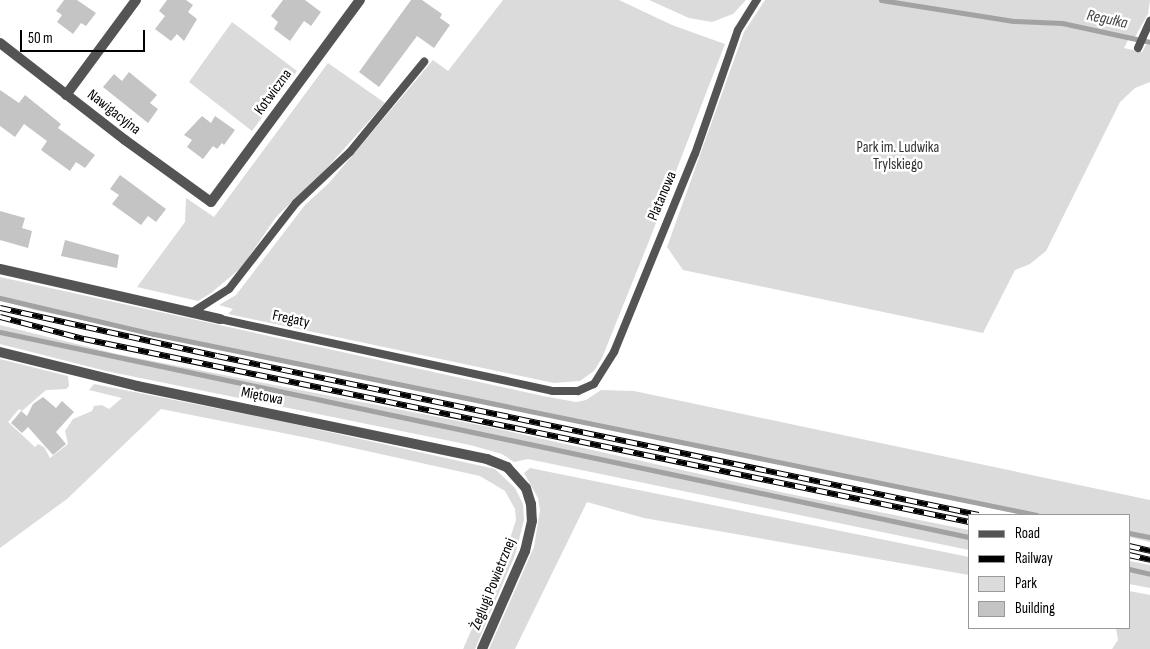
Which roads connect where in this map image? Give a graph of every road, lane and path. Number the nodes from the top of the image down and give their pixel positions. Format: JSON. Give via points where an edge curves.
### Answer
{"nodes":[{"id":1,"x":136,"y":0,"type":"edge"},
{"id":2,"x":360,"y":0,"type":"edge"},
{"id":3,"x":757,"y":0,"type":"edge"},
{"id":4,"x":1150,"y":22,"type":"edge"},
{"id":5,"x":0,"y":43,"type":"edge"},
{"id":6,"x":1138,"y":48,"type":"dead end"},
{"id":7,"x":424,"y":62,"type":"dead end"},
{"id":8,"x":66,"y":94,"type":"junction"},
{"id":9,"x":211,"y":202,"type":"joint"},
{"id":10,"x":0,"y":269,"type":"edge"},
{"id":11,"x":191,"y":313,"type":"junction"},
{"id":12,"x":220,"y":319,"type":"joint"},
{"id":13,"x":0,"y":352,"type":"edge"},
{"id":14,"x":578,"y":391,"type":"joint"},
{"id":15,"x":516,"y":474,"type":"joint"},
{"id":16,"x":482,"y":649,"type":"edge"}],
"edges":[{"from":1,"to":8,"type":"street"},
{"from":2,"to":9,"type":"street","name":"Kotwiczna"},
{"from":3,"to":14,"type":"lane","name":"Platanowa","via":[[738,30],[695,154],[614,352],[601,376]]},
{"from":4,"to":6,"type":"lane"},
{"from":5,"to":8,"type":"street","name":"Nawigacyjna"},
{"from":7,"to":11,"type":"lane","via":[[350,152],[296,203],[229,289]]},
{"from":8,"to":9,"type":"street","name":"Nawigacyjna"},
{"from":10,"to":11,"type":"street","name":"Fregaty"},
{"from":11,"to":12,"type":"street","name":"Fregaty"},
{"from":12,"to":14,"type":"lane","name":"Fregaty","via":[[553,391]]},
{"from":13,"to":15,"type":"street","name":"Miętowa","via":[[137,386],[488,459]]},
{"from":15,"to":16,"type":"street","name":"Żeglugi Powietrznej","via":[[531,504],[530,529],[521,559]]}]}
